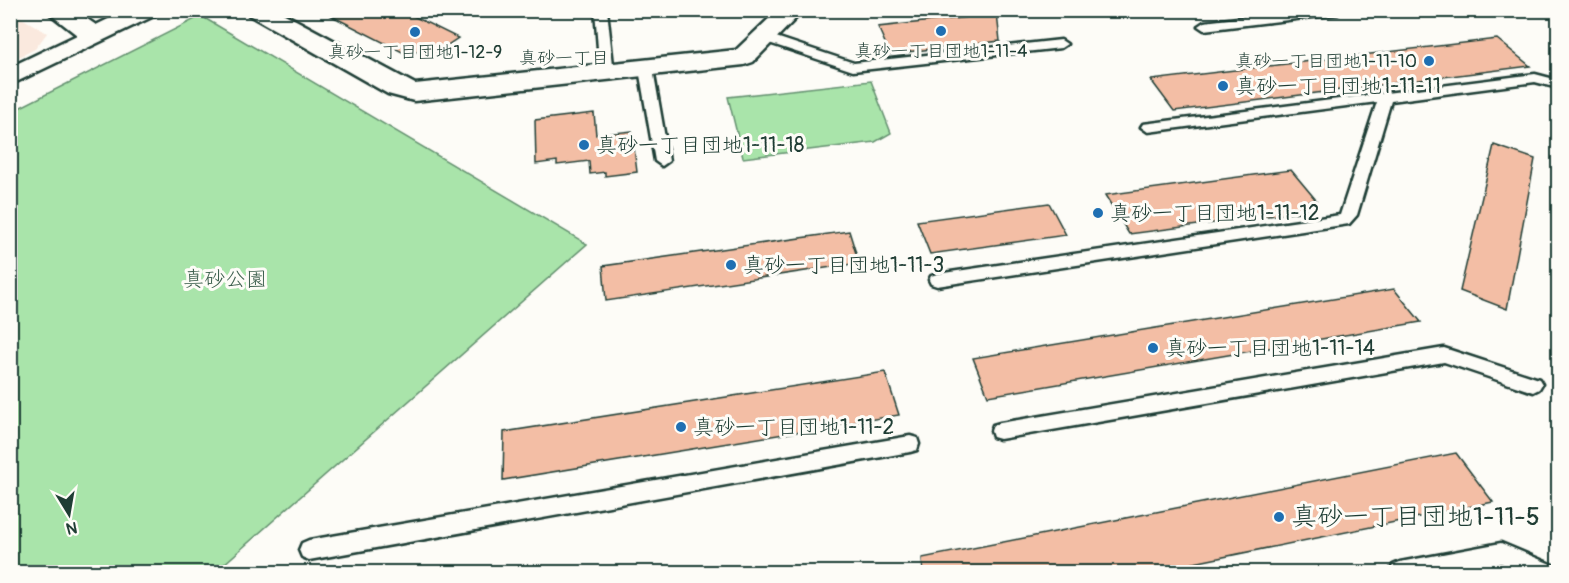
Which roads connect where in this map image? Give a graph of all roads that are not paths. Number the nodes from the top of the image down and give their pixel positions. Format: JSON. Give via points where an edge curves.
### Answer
{"nodes":[{"id":1,"x":57,"y":10,"type":"edge"},
{"id":2,"x":147,"y":10,"type":"edge"},
{"id":3,"x":258,"y":10,"type":"edge"},
{"id":4,"x":601,"y":10,"type":"edge"},
{"id":5,"x":792,"y":10,"type":"edge"},
{"id":6,"x":1338,"y":10,"type":"edge"},
{"id":7,"x":1204,"y":26,"type":"dead end"},
{"id":8,"x":94,"y":35,"type":"junction"},
{"id":9,"x":764,"y":37,"type":"junction"},
{"id":10,"x":1061,"y":44,"type":"dead end"},
{"id":11,"x":646,"y":69,"type":"junction"},
{"id":12,"x":607,"y":74,"type":"junction"},
{"id":13,"x":10,"y":77,"type":"edge"},
{"id":14,"x":1558,"y":84,"type":"edge"},
{"id":15,"x":1385,"y":97,"type":"junction"},
{"id":16,"x":1148,"y":127,"type":"dead end"},
{"id":17,"x":662,"y":162,"type":"dead end"},
{"id":18,"x":938,"y":280,"type":"dead end"},
{"id":19,"x":1533,"y":384,"type":"dead end"},
{"id":20,"x":1000,"y":431,"type":"dead end"},
{"id":21,"x":910,"y":444,"type":"dead end"},
{"id":22,"x":309,"y":550,"type":"dead end"},
{"id":23,"x":1400,"y":573,"type":"edge"},
{"id":24,"x":1546,"y":573,"type":"edge"}],
"edges":[{"from":1,"to":8,"type":"street"},
{"from":2,"to":8,"type":"street"},
{"from":3,"to":12,"type":"street","via":[[397,88],[414,93]]},
{"from":4,"to":12,"type":"lane"},
{"from":5,"to":9,"type":"street"},
{"from":6,"to":7,"type":"lane"},
{"from":8,"to":13,"type":"street"},
{"from":9,"to":10,"type":"lane","via":[[854,67]]},
{"from":9,"to":11,"type":"street","via":[[744,57]]},
{"from":11,"to":12,"type":"street"},
{"from":11,"to":17,"type":"lane"},
{"from":14,"to":15,"type":"lane","via":[[1535,78]]},
{"from":15,"to":16,"type":"lane"},
{"from":15,"to":18,"type":"lane","via":[[1349,215],[1344,220]]},
{"from":19,"to":20,"type":"lane","via":[[1444,355]]},
{"from":21,"to":22,"type":"lane"},
{"from":23,"to":24,"type":"lane","via":[[1501,553]]}]}
